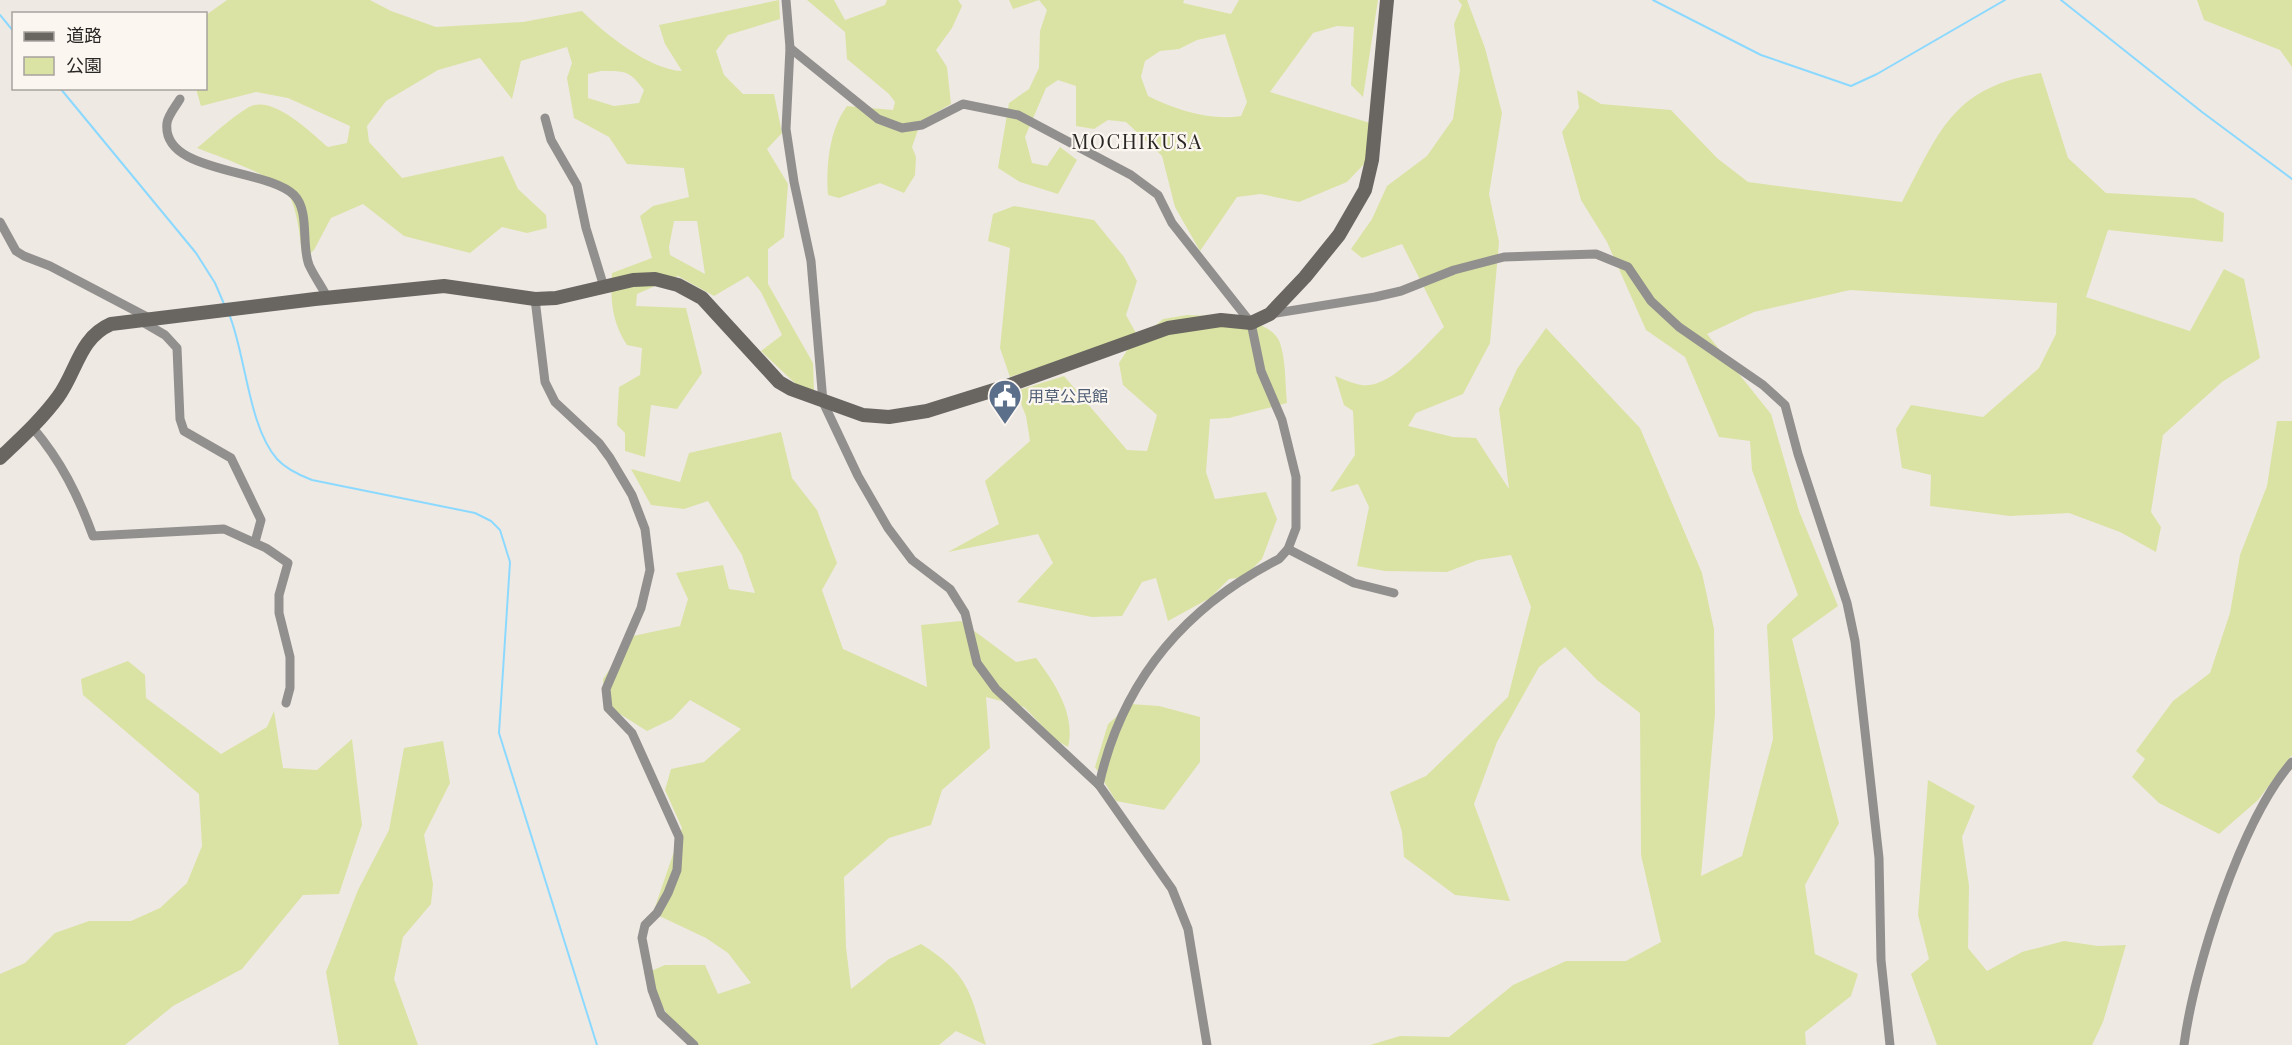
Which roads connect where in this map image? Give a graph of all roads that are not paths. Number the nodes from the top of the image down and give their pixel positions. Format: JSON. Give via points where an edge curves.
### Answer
{"nodes":[{"id":1,"x":786,"y":0,"type":"edge"},
{"id":2,"x":1387,"y":0,"type":"edge"},
{"id":3,"x":790,"y":48,"type":"junction"},
{"id":4,"x":180,"y":99,"type":"dead end"},
{"id":5,"x":545,"y":118,"type":"dead end"},
{"id":6,"x":0,"y":222,"type":"edge"},
{"id":7,"x":604,"y":287,"type":"junction"},
{"id":8,"x":327,"y":297,"type":"junction"},
{"id":9,"x":535,"y":299,"type":"junction"},
{"id":10,"x":1270,"y":314,"type":"junction"},
{"id":11,"x":145,"y":319,"type":"junction"},
{"id":12,"x":1251,"y":323,"type":"junction"},
{"id":13,"x":823,"y":402,"type":"junction"},
{"id":14,"x":33,"y":428,"type":"junction"},
{"id":15,"x":0,"y":458,"type":"edge"},
{"id":16,"x":255,"y":542,"type":"junction"},
{"id":17,"x":1288,"y":549,"type":"junction"},
{"id":18,"x":1394,"y":592,"type":"dead end"},
{"id":19,"x":286,"y":703,"type":"dead end"},
{"id":20,"x":2292,"y":762,"type":"edge"},
{"id":21,"x":1099,"y":785,"type":"junction"},
{"id":22,"x":694,"y":1045,"type":"edge"},
{"id":23,"x":1207,"y":1045,"type":"edge"},
{"id":24,"x":1890,"y":1045,"type":"edge"},
{"id":25,"x":2184,"y":1045,"type":"edge"}],
"edges":[{"from":1,"to":3,"type":"street"},
{"from":2,"to":10,"type":"street","via":[[1372,160],[1365,190],[1339,235]]},
{"from":3,"to":12,"type":"street","via":[[878,119],[902,128],[922,125],[963,104],[987,107],[1018,115],[1131,176],[1158,195],[1172,223]]},
{"from":3,"to":13,"type":"street","via":[[786,129],[811,261]]},
{"from":4,"to":8,"type":"street","via":[[167,121],[174,148],[193,160],[260,178],[292,193],[300,203],[309,266]]},
{"from":5,"to":7,"type":"street","via":[[552,140],[577,185]]},
{"from":6,"to":11,"type":"street","via":[[16,251]]},
{"from":7,"to":9,"type":"street"},
{"from":7,"to":13,"type":"street","via":[[655,279],[678,285],[702,298],[779,382]]},
{"from":8,"to":9,"type":"street","via":[[444,286]]},
{"from":8,"to":11,"type":"street"},
{"from":9,"to":22,"type":"street","via":[[545,382],[555,402],[610,458],[632,495],[647,538],[650,570],[641,608],[606,689],[608,708],[632,733],[679,837],[677,870],[657,913],[645,925],[642,938],[661,1014]]},
{"from":10,"to":12,"type":"street"},
{"from":10,"to":24,"type":"street","via":[[1393,293],[1504,256],[1596,254],[1628,267],[1651,301],[1679,327],[1785,405],[1847,603],[1855,641],[1879,858],[1881,960]]},
{"from":11,"to":14,"type":"street","via":[[99,329],[84,345],[60,395]]},
{"from":11,"to":16,"type":"street","via":[[177,348],[184,431],[231,458],[261,520]]},
{"from":12,"to":13,"type":"street","via":[[1221,320],[1168,328],[927,411],[864,415]]},
{"from":12,"to":17,"type":"street","via":[[1261,371],[1282,420],[1296,477],[1296,528]]},
{"from":13,"to":21,"type":"street","via":[[888,528],[912,560],[950,589],[965,613],[977,663],[996,689]]},
{"from":14,"to":15,"type":"street"},
{"from":14,"to":16,"type":"street","via":[[56,455],[70,480],[93,536],[210,528],[224,529]]},
{"from":16,"to":19,"type":"street","via":[[288,563],[279,595],[279,613],[290,657]]},
{"from":17,"to":18,"type":"street","via":[[1354,584]]},
{"from":17,"to":21,"type":"street","via":[[1279,559],[1194,615],[1173,636],[1145,675],[1110,742]]},
{"from":20,"to":25,"type":"street","via":[[2258,812],[2221,904],[2199,975]]},
{"from":21,"to":23,"type":"street","via":[[1172,889],[1182,910]]}]}
